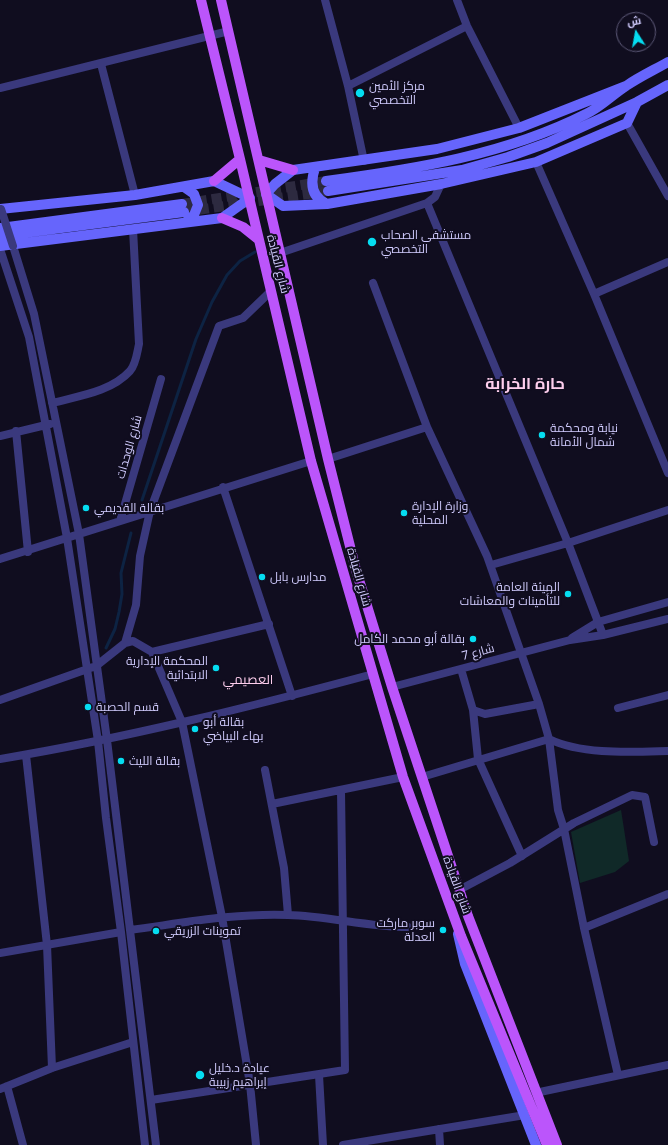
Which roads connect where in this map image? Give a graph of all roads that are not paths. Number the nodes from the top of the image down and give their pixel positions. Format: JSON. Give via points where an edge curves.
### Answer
{"nodes":[{"id":1,"x":201,"y":0,"type":"edge"},
{"id":2,"x":221,"y":0,"type":"edge"},
{"id":3,"x":325,"y":0,"type":"edge"},
{"id":4,"x":457,"y":0,"type":"edge"},
{"id":5,"x":467,"y":26,"type":"junction"},
{"id":6,"x":229,"y":32,"type":"junction"},
{"id":7,"x":209,"y":35,"type":"junction"},
{"id":8,"x":668,"y":62,"type":"edge"},
{"id":9,"x":100,"y":64,"type":"junction"},
{"id":10,"x":668,"y":85,"type":"edge"},
{"id":11,"x":348,"y":86,"type":"junction"},
{"id":12,"x":626,"y":86,"type":"junction"},
{"id":13,"x":0,"y":88,"type":"edge"},
{"id":14,"x":638,"y":102,"type":"junction"},
{"id":15,"x":627,"y":123,"type":"junction"},
{"id":16,"x":519,"y":128,"type":"junction"},
{"id":17,"x":240,"y":159,"type":"junction"},
{"id":18,"x":259,"y":160,"type":"junction"},
{"id":19,"x":364,"y":161,"type":"junction"},
{"id":20,"x":536,"y":162,"type":"junction"},
{"id":21,"x":315,"y":168,"type":"junction"},
{"id":22,"x":294,"y":170,"type":"junction"},
{"id":23,"x":214,"y":181,"type":"junction"},
{"id":24,"x":441,"y":184,"type":"junction"},
{"id":25,"x":184,"y":187,"type":"junction"},
{"id":26,"x":266,"y":194,"type":"junction"},
{"id":27,"x":135,"y":196,"type":"junction"},
{"id":28,"x":668,"y":196,"type":"edge"},
{"id":29,"x":250,"y":198,"type":"junction"},
{"id":30,"x":427,"y":203,"type":"junction"},
{"id":31,"x":328,"y":204,"type":"junction"},
{"id":32,"x":0,"y":209,"type":"edge"},
{"id":33,"x":184,"y":213,"type":"junction"},
{"id":34,"x":222,"y":218,"type":"junction"},
{"id":35,"x":0,"y":228,"type":"edge"},
{"id":36,"x":133,"y":230,"type":"junction"},
{"id":37,"x":0,"y":236,"type":"edge"},
{"id":38,"x":258,"y":239,"type":"junction"},
{"id":39,"x":13,"y":246,"type":"junction"},
{"id":40,"x":0,"y":248,"type":"edge"},
{"id":41,"x":280,"y":253,"type":"junction"},
{"id":42,"x":668,"y":262,"type":"edge"},
{"id":43,"x":374,"y":283,"type":"dead end"},
{"id":44,"x":272,"y":291,"type":"junction"},
{"id":45,"x":594,"y":294,"type":"junction"},
{"id":46,"x":161,"y":379,"type":"dead end"},
{"id":47,"x":52,"y":403,"type":"junction"},
{"id":48,"x":56,"y":422,"type":"junction"},
{"id":49,"x":46,"y":424,"type":"junction"},
{"id":50,"x":427,"y":427,"type":"junction"},
{"id":51,"x":16,"y":431,"type":"junction"},
{"id":52,"x":0,"y":436,"type":"edge"},
{"id":53,"x":328,"y":459,"type":"junction"},
{"id":54,"x":311,"y":461,"type":"junction"},
{"id":55,"x":668,"y":473,"type":"edge"},
{"id":56,"x":223,"y":487,"type":"junction"},
{"id":57,"x":668,"y":510,"type":"edge"},
{"id":58,"x":150,"y":511,"type":"junction"},
{"id":59,"x":120,"y":521,"type":"junction"},
{"id":60,"x":79,"y":534,"type":"junction"},
{"id":61,"x":68,"y":538,"type":"junction"},
{"id":62,"x":568,"y":543,"type":"junction"},
{"id":63,"x":28,"y":552,"type":"junction"},
{"id":64,"x":0,"y":559,"type":"edge"},
{"id":65,"x":490,"y":565,"type":"junction"},
{"id":66,"x":668,"y":602,"type":"edge"},
{"id":67,"x":668,"y":619,"type":"edge"},
{"id":68,"x":598,"y":622,"type":"junction"},
{"id":69,"x":269,"y":624,"type":"junction"},
{"id":70,"x":603,"y":635,"type":"junction"},
{"id":71,"x":570,"y":640,"type":"junction"},
{"id":72,"x":125,"y":644,"type":"junction"},
{"id":73,"x":152,"y":652,"type":"junction"},
{"id":74,"x":521,"y":652,"type":"junction"},
{"id":75,"x":96,"y":666,"type":"junction"},
{"id":76,"x":461,"y":669,"type":"junction"},
{"id":77,"x":86,"y":670,"type":"junction"},
{"id":78,"x":373,"y":674,"type":"junction"},
{"id":79,"x":392,"y":687,"type":"junction"},
{"id":80,"x":668,"y":695,"type":"edge"},
{"id":81,"x":292,"y":696,"type":"junction"},
{"id":82,"x":0,"y":700,"type":"edge"},
{"id":83,"x":539,"y":704,"type":"junction"},
{"id":84,"x":618,"y":708,"type":"dead end"},
{"id":85,"x":473,"y":710,"type":"junction"},
{"id":86,"x":182,"y":722,"type":"junction"},
{"id":87,"x":549,"y":739,"type":"junction"},
{"id":88,"x":107,"y":740,"type":"junction"},
{"id":89,"x":98,"y":741,"type":"junction"},
{"id":90,"x":668,"y":751,"type":"edge"},
{"id":91,"x":26,"y":754,"type":"junction"},
{"id":92,"x":0,"y":759,"type":"edge"},
{"id":93,"x":478,"y":759,"type":"junction"},
{"id":94,"x":265,"y":770,"type":"dead end"},
{"id":95,"x":404,"y":777,"type":"junction"},
{"id":96,"x":422,"y":777,"type":"junction"},
{"id":97,"x":341,"y":791,"type":"junction"},
{"id":98,"x":272,"y":804,"type":"junction"},
{"id":99,"x":564,"y":829,"type":"junction"},
{"id":100,"x":654,"y":842,"type":"dead end"},
{"id":101,"x":522,"y":856,"type":"junction"},
{"id":102,"x":459,"y":890,"type":"junction"},
{"id":103,"x":668,"y":894,"type":"edge"},
{"id":104,"x":288,"y":915,"type":"junction"},
{"id":105,"x":222,"y":917,"type":"junction"},
{"id":106,"x":344,"y":920,"type":"junction"},
{"id":107,"x":456,"y":922,"type":"junction"},
{"id":108,"x":408,"y":927,"type":"dead end"},
{"id":109,"x":584,"y":928,"type":"junction"},
{"id":110,"x":130,"y":930,"type":"junction"},
{"id":111,"x":121,"y":932,"type":"junction"},
{"id":112,"x":47,"y":945,"type":"junction"},
{"id":113,"x":0,"y":952,"type":"edge"},
{"id":114,"x":134,"y":1042,"type":"junction"},
{"id":115,"x":668,"y":1065,"type":"edge"},
{"id":116,"x":52,"y":1068,"type":"junction"},
{"id":117,"x":319,"y":1075,"type":"junction"},
{"id":118,"x":618,"y":1075,"type":"junction"},
{"id":119,"x":250,"y":1084,"type":"junction"},
{"id":120,"x":3,"y":1087,"type":"edge"},
{"id":121,"x":535,"y":1095,"type":"junction"},
{"id":122,"x":151,"y":1100,"type":"junction"},
{"id":123,"x":525,"y":1115,"type":"junction"},
{"id":124,"x":439,"y":1129,"type":"junction"},
{"id":125,"x":143,"y":1144,"type":"edge"},
{"id":126,"x":23,"y":1145,"type":"edge"},
{"id":127,"x":156,"y":1145,"type":"edge"},
{"id":128,"x":256,"y":1145,"type":"edge"},
{"id":129,"x":323,"y":1145,"type":"edge"},
{"id":130,"x":343,"y":1145,"type":"edge"},
{"id":131,"x":440,"y":1145,"type":"edge"},
{"id":132,"x":536,"y":1145,"type":"edge"},
{"id":133,"x":547,"y":1145,"type":"edge"},
{"id":134,"x":557,"y":1145,"type":"edge"},
{"id":135,"x":561,"y":1145,"type":"edge"}],
"edges":[{"from":1,"to":7,"type":"main road","name":"شارع القيادة"},
{"from":2,"to":6,"type":"main road","name":"شارع القيادة"},
{"from":3,"to":11,"type":"street"},
{"from":4,"to":5,"type":"street"},
{"from":5,"to":11,"type":"street"},
{"from":5,"to":16,"type":"street"},
{"from":6,"to":7,"type":"street"},
{"from":6,"to":18,"type":"main road","name":"شارع القيادة"},
{"from":7,"to":9,"type":"street"},
{"from":7,"to":17,"type":"main road","name":"شارع القيادة"},
{"from":8,"to":12,"type":"street"},
{"from":9,"to":13,"type":"street"},
{"from":9,"to":27,"type":"street"},
{"from":10,"to":14,"type":"street"},
{"from":11,"to":19,"type":"street"},
{"from":12,"to":14,"type":"street","via":[[587,114],[500,148],[327,186],[462,170],[546,143]]},
{"from":12,"to":16,"type":"street"},
{"from":14,"to":15,"type":"street"},
{"from":15,"to":20,"type":"street"},
{"from":15,"to":28,"type":"street"},
{"from":16,"to":19,"type":"street","via":[[437,150]]},
{"from":17,"to":23,"type":"main road"},
{"from":17,"to":29,"type":"main road","name":"شارع القيادة"},
{"from":18,"to":22,"type":"main road"},
{"from":18,"to":26,"type":"main road","name":"شارع القيادة"},
{"from":19,"to":21,"type":"street"},
{"from":20,"to":24,"type":"street"},
{"from":20,"to":45,"type":"street"},
{"from":21,"to":22,"type":"street"},
{"from":21,"to":31,"type":"street","via":[[311,178],[312,189],[320,201]]},
{"from":22,"to":26,"type":"street"},
{"from":23,"to":25,"type":"street"},
{"from":23,"to":29,"type":"street"},
{"from":24,"to":30,"type":"street","via":[[435,197]]},
{"from":24,"to":31,"type":"street"},
{"from":25,"to":27,"type":"street"},
{"from":25,"to":33,"type":"street","via":[[194,194],[198,205],[194,215]]},
{"from":26,"to":31,"type":"street","via":[[283,206]]},
{"from":26,"to":41,"type":"main road","name":"شارع القيادة"},
{"from":27,"to":32,"type":"street"},
{"from":29,"to":34,"type":"street"},
{"from":29,"to":38,"type":"main road","name":"شارع القيادة"},
{"from":30,"to":41,"type":"street"},
{"from":30,"to":62,"type":"street"},
{"from":32,"to":39,"type":"street","bridge":true},
{"from":33,"to":34,"type":"street"},
{"from":33,"to":35,"type":"street"},
{"from":33,"to":36,"type":"street"},
{"from":33,"to":37,"type":"street"},
{"from":34,"to":38,"type":"main road","via":[[242,226]]},
{"from":36,"to":39,"type":"street"},
{"from":36,"to":47,"type":"street","via":[[139,344],[131,370],[100,391]]},
{"from":38,"to":44,"type":"main road","name":"شارع القيادة"},
{"from":39,"to":40,"type":"street"},
{"from":39,"to":47,"type":"street","via":[[34,314]]},
{"from":40,"to":49,"type":"street","via":[[29,338]]},
{"from":41,"to":53,"type":"main road","name":"شارع القيادة"},
{"from":42,"to":45,"type":"street"},
{"from":43,"to":50,"type":"street"},
{"from":44,"to":54,"type":"main road","name":"شارع القيادة"},
{"from":44,"to":58,"type":"street","via":[[243,318],[219,326]]},
{"from":45,"to":55,"type":"street"},
{"from":46,"to":59,"type":"street","name":"شارع الوحدات"},
{"from":47,"to":48,"type":"street"},
{"from":48,"to":49,"type":"street"},
{"from":48,"to":60,"type":"street"},
{"from":49,"to":51,"type":"street"},
{"from":49,"to":61,"type":"street"},
{"from":50,"to":53,"type":"street"},
{"from":50,"to":65,"type":"street"},
{"from":51,"to":52,"type":"street"},
{"from":51,"to":63,"type":"street"},
{"from":53,"to":79,"type":"main road","name":"شارع القيادة","via":[[356,570]]},
{"from":54,"to":56,"type":"street"},
{"from":54,"to":78,"type":"main road","name":"شارع القيادة"},
{"from":56,"to":58,"type":"street"},
{"from":56,"to":69,"type":"street"},
{"from":57,"to":62,"type":"street"},
{"from":58,"to":59,"type":"street"},
{"from":58,"to":72,"type":"street","via":[[140,556],[136,605]]},
{"from":59,"to":60,"type":"street"},
{"from":60,"to":61,"type":"street"},
{"from":60,"to":75,"type":"street"},
{"from":61,"to":63,"type":"street"},
{"from":61,"to":77,"type":"street"},
{"from":62,"to":65,"type":"street"},
{"from":62,"to":68,"type":"street"},
{"from":63,"to":64,"type":"street"},
{"from":65,"to":74,"type":"street"},
{"from":66,"to":68,"type":"street","name":"شارع 7"},
{"from":67,"to":70,"type":"street","name":"شارع 7"},
{"from":68,"to":70,"type":"street"},
{"from":68,"to":71,"type":"street","name":"شارع 7"},
{"from":69,"to":73,"type":"street"},
{"from":69,"to":81,"type":"street"},
{"from":70,"to":71,"type":"street","name":"شارع 7"},
{"from":71,"to":74,"type":"street","name":"شارع 7"},
{"from":72,"to":73,"type":"street","via":[[133,641]]},
{"from":72,"to":75,"type":"street"},
{"from":73,"to":86,"type":"street"},
{"from":74,"to":76,"type":"street","name":"شارع 7"},
{"from":74,"to":83,"type":"street"},
{"from":75,"to":77,"type":"street"},
{"from":75,"to":88,"type":"street"},
{"from":76,"to":79,"type":"street","name":"شارع 7"},
{"from":76,"to":85,"type":"street"},
{"from":77,"to":82,"type":"street"},
{"from":77,"to":89,"type":"street"},
{"from":78,"to":81,"type":"street"},
{"from":78,"to":95,"type":"main road","name":"شارع القيادة"},
{"from":79,"to":96,"type":"main road","name":"شارع القيادة"},
{"from":80,"to":84,"type":"street"},
{"from":81,"to":86,"type":"street"},
{"from":83,"to":85,"type":"street","via":[[485,714]]},
{"from":83,"to":87,"type":"street"},
{"from":85,"to":93,"type":"street"},
{"from":86,"to":88,"type":"street"},
{"from":86,"to":105,"type":"street"},
{"from":87,"to":90,"type":"street","via":[[562,745],[619,752]]},
{"from":87,"to":93,"type":"street"},
{"from":87,"to":99,"type":"street","via":[[558,810]]},
{"from":88,"to":89,"type":"street"},
{"from":88,"to":110,"type":"street"},
{"from":89,"to":91,"type":"street"},
{"from":89,"to":111,"type":"street"},
{"from":91,"to":92,"type":"street"},
{"from":91,"to":112,"type":"street"},
{"from":93,"to":96,"type":"street"},
{"from":93,"to":101,"type":"street"},
{"from":94,"to":98,"type":"street"},
{"from":95,"to":97,"type":"street"},
{"from":95,"to":107,"type":"main road","name":"شارع القيادة"},
{"from":96,"to":102,"type":"main road","name":"شارع القيادة"},
{"from":97,"to":98,"type":"street"},
{"from":97,"to":106,"type":"street"},
{"from":98,"to":104,"type":"street","via":[[284,868]]},
{"from":99,"to":100,"type":"street","via":[[632,795],[645,797]]},
{"from":99,"to":101,"type":"street"},
{"from":99,"to":109,"type":"street"},
{"from":101,"to":102,"type":"street"},
{"from":102,"to":121,"type":"main road","name":"شارع القيادة"},
{"from":103,"to":109,"type":"street"},
{"from":104,"to":105,"type":"street"},
{"from":104,"to":106,"type":"street"},
{"from":105,"to":110,"type":"street"},
{"from":105,"to":119,"type":"street"},
{"from":106,"to":108,"type":"street","via":[[388,927]]},
{"from":106,"to":117,"type":"street","via":[[346,1070]]},
{"from":107,"to":121,"type":"main road","name":"شارع القيادة"},
{"from":107,"to":123,"type":"street","via":[[465,964]]},
{"from":109,"to":118,"type":"street"},
{"from":110,"to":122,"type":"street"},
{"from":111,"to":112,"type":"street"},
{"from":111,"to":114,"type":"street"},
{"from":112,"to":113,"type":"street"},
{"from":112,"to":116,"type":"street"},
{"from":114,"to":116,"type":"street"},
{"from":114,"to":125,"type":"street"},
{"from":115,"to":118,"type":"street"},
{"from":116,"to":120,"type":"street"},
{"from":117,"to":119,"type":"street"},
{"from":117,"to":129,"type":"street"},
{"from":118,"to":121,"type":"street"},
{"from":119,"to":122,"type":"street"},
{"from":119,"to":128,"type":"street"},
{"from":120,"to":126,"type":"street"},
{"from":121,"to":133,"type":"main road","name":"شارع القيادة"},
{"from":121,"to":134,"type":"main road","name":"شارع القيادة"},
{"from":121,"to":135,"type":"street"},
{"from":122,"to":127,"type":"street"},
{"from":123,"to":124,"type":"street"},
{"from":123,"to":132,"type":"street"},
{"from":124,"to":130,"type":"street"},
{"from":124,"to":131,"type":"street"}]}
